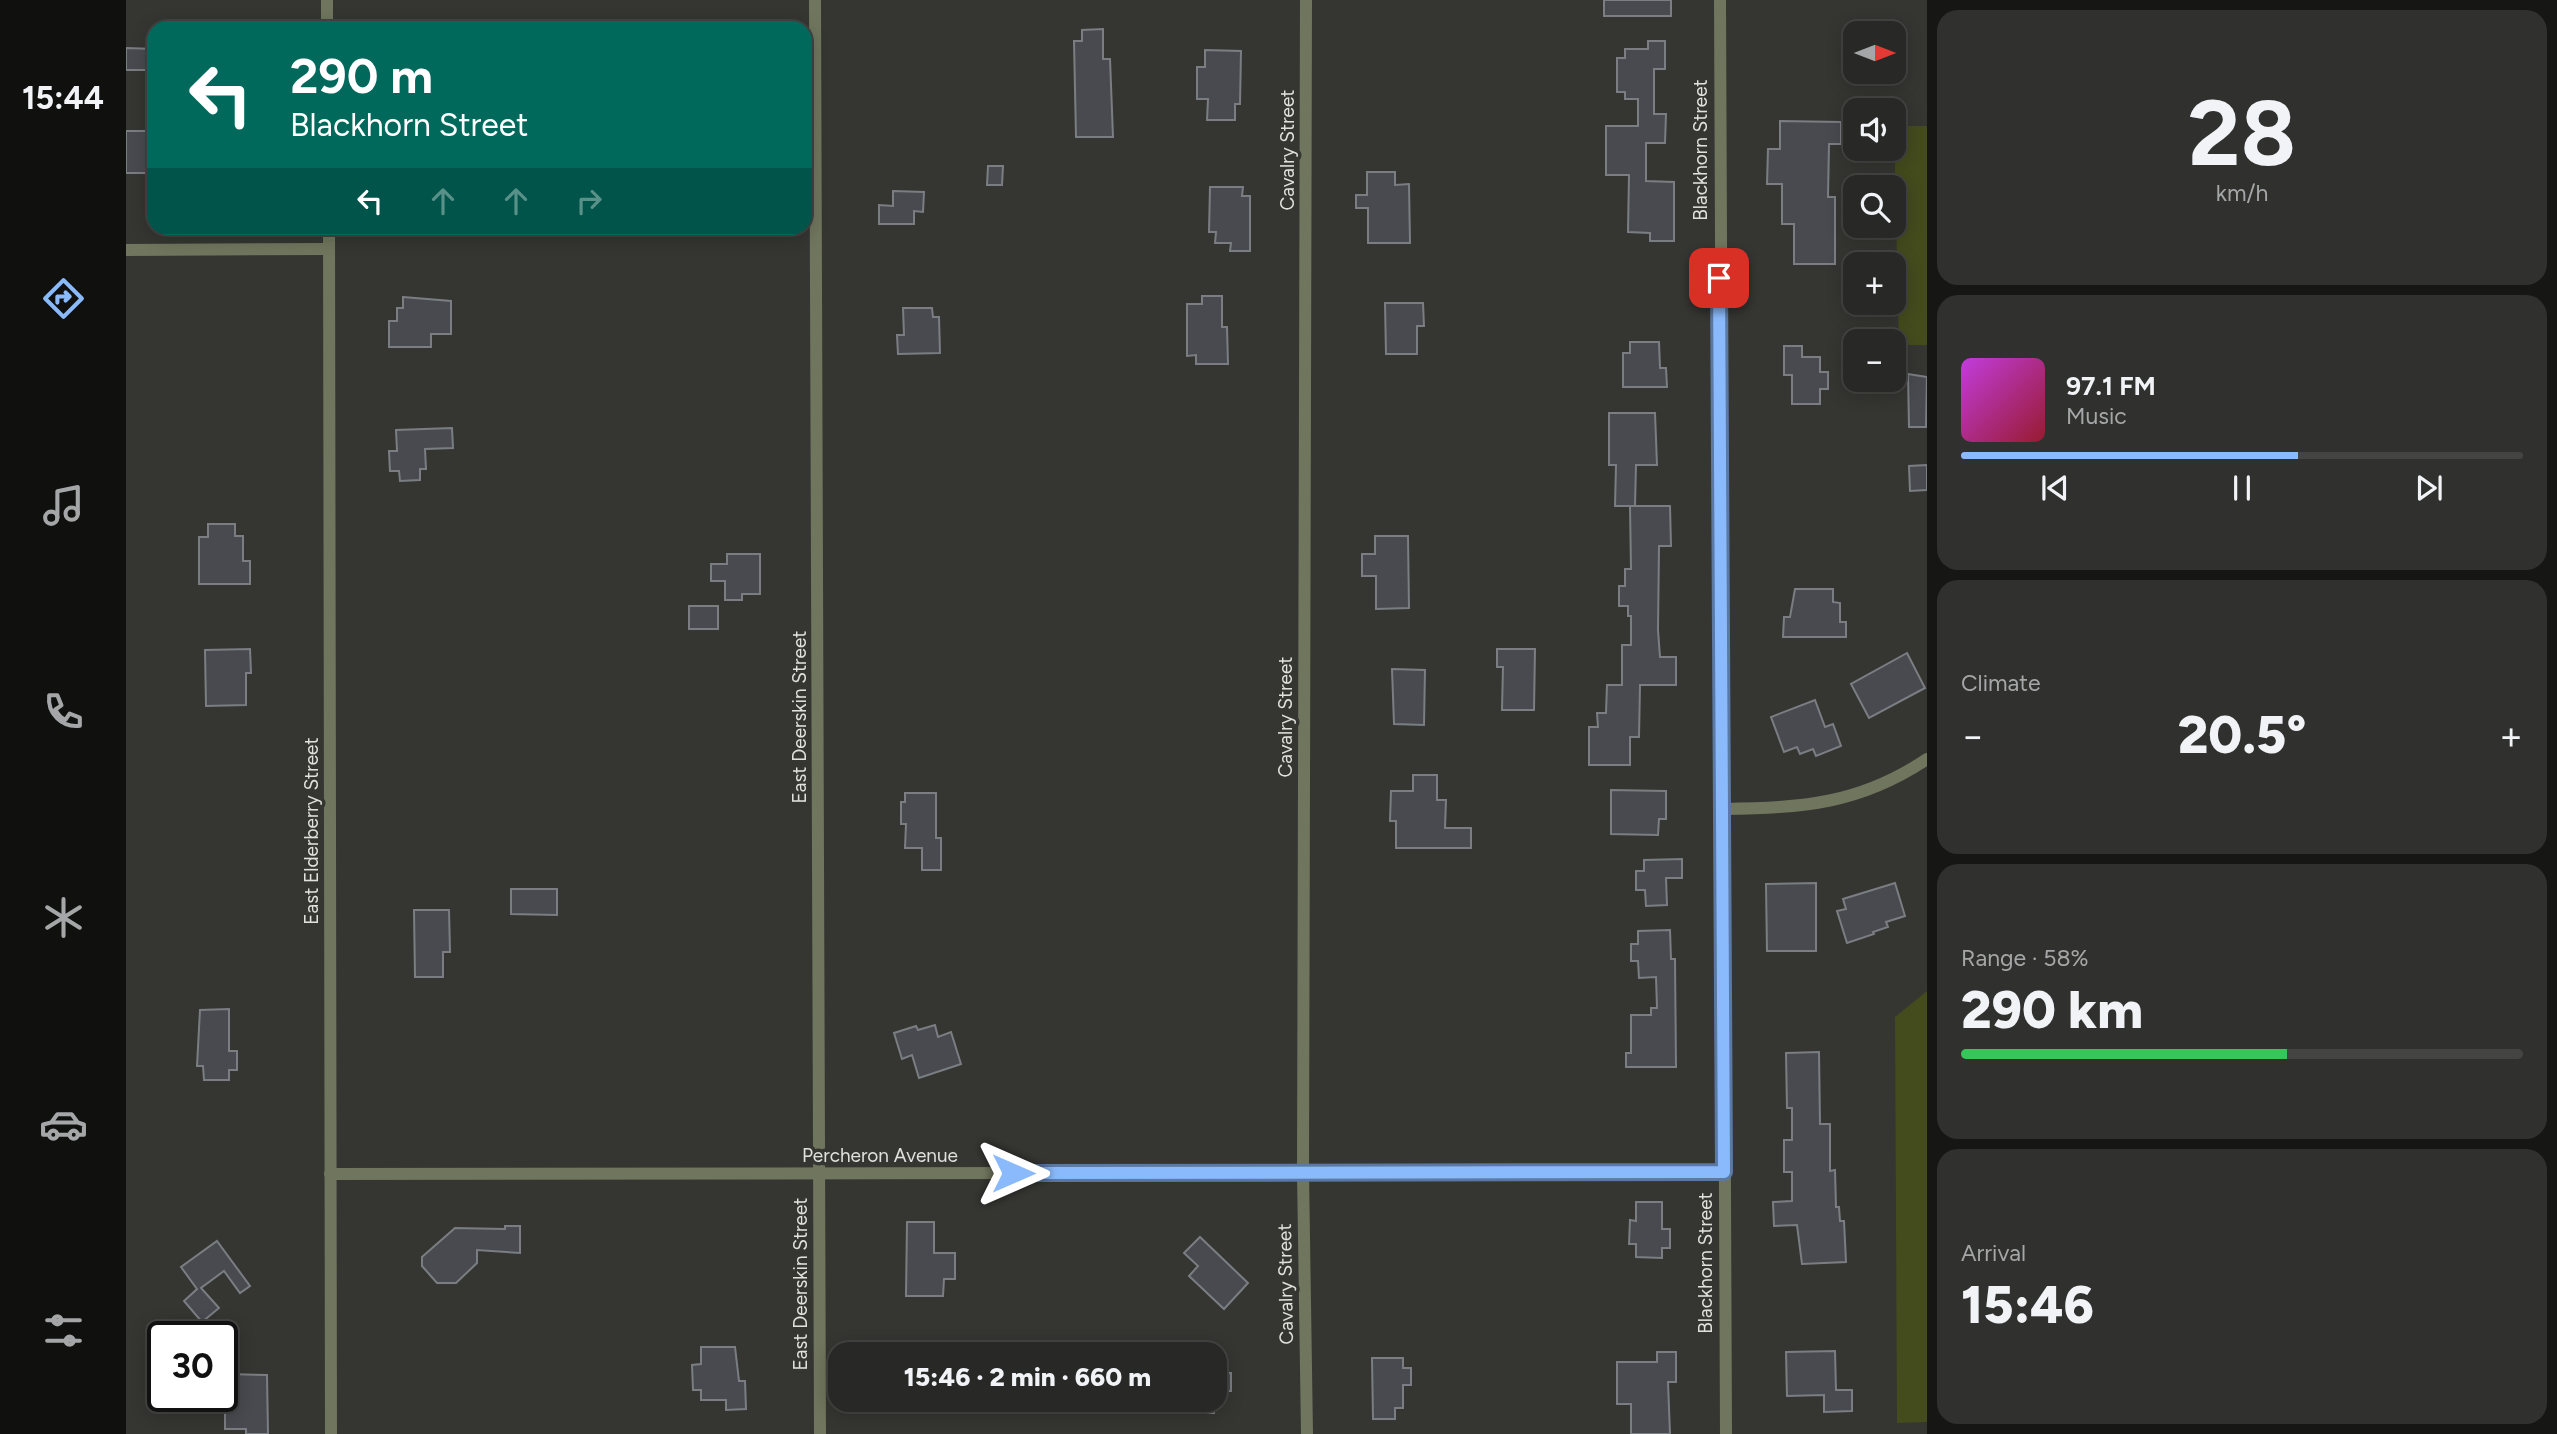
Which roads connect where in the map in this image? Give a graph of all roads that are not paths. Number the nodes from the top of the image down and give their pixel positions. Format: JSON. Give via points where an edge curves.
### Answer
{"nodes":[{"id":1,"x":327,"y":0,"type":"edge"},
{"id":2,"x":815,"y":0,"type":"edge"},
{"id":3,"x":1306,"y":0,"type":"edge"},
{"id":4,"x":1720,"y":0,"type":"edge"},
{"id":5,"x":327,"y":21,"type":"edge"},
{"id":6,"x":329,"y":235,"type":"edge"},
{"id":7,"x":329,"y":249,"type":"junction"},
{"id":8,"x":126,"y":250,"type":"edge"},
{"id":9,"x":1927,"y":759,"type":"edge"},
{"id":10,"x":1724,"y":809,"type":"junction"},
{"id":11,"x":1303,"y":1172,"type":"junction"},
{"id":12,"x":1724,"y":1172,"type":"junction"},
{"id":13,"x":330,"y":1174,"type":"junction"},
{"id":14,"x":820,"y":1175,"type":"junction"},
{"id":15,"x":331,"y":1434,"type":"edge"},
{"id":16,"x":820,"y":1434,"type":"edge"},
{"id":17,"x":1307,"y":1434,"type":"edge"},
{"id":18,"x":1726,"y":1434,"type":"edge"}],
"edges":[{"from":1,"to":5,"type":"street"},
{"from":2,"to":14,"type":"street","name":"East Deerskin Street"},
{"from":3,"to":11,"type":"street","name":"Cavalry Street"},
{"from":4,"to":10,"type":"street","name":"Blackhorn Street"},
{"from":6,"to":7,"type":"street","name":"East Elderberry Street"},
{"from":7,"to":8,"type":"street"},
{"from":7,"to":13,"type":"street","name":"East Elderberry Street"},
{"from":9,"to":10,"type":"street","via":[[1876,788],[1843,800],[1792,808]]},
{"from":10,"to":12,"type":"street","name":"Blackhorn Street"},
{"from":11,"to":12,"type":"street","name":"Percheron Avenue"},
{"from":11,"to":14,"type":"street","name":"Percheron Avenue"},
{"from":11,"to":17,"type":"street","name":"Cavalry Street"},
{"from":12,"to":18,"type":"street","name":"Blackhorn Street"},
{"from":13,"to":14,"type":"street","name":"Percheron Avenue"},
{"from":13,"to":15,"type":"street","name":"East Elderberry Street"},
{"from":14,"to":16,"type":"street","name":"East Deerskin Street"}]}
